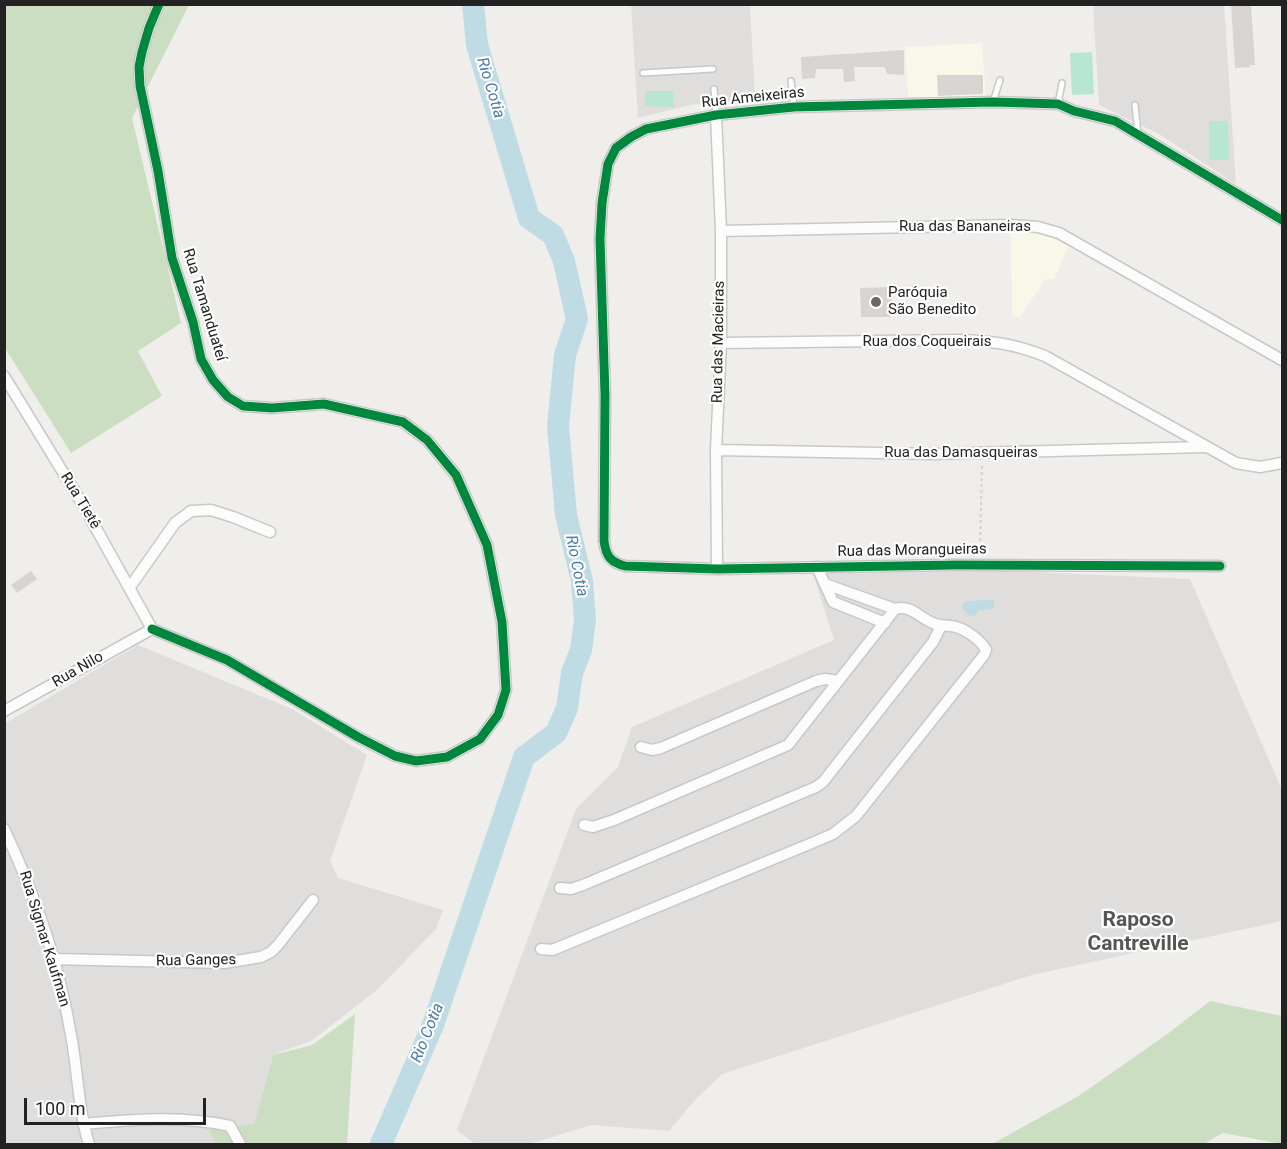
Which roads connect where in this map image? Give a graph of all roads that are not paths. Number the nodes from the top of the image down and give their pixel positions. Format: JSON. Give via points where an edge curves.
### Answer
{"nodes":[{"id":1,"x":159,"y":4,"type":"edge"},
{"id":2,"x":713,"y":69,"type":"dead end"},
{"id":3,"x":643,"y":73,"type":"dead end"},
{"id":4,"x":1000,"y":80,"type":"dead end"},
{"id":5,"x":791,"y":81,"type":"dead end"},
{"id":6,"x":1062,"y":83,"type":"dead end"},
{"id":7,"x":714,"y":89,"type":"dead end"},
{"id":8,"x":993,"y":102,"type":"junction"},
{"id":9,"x":1058,"y":104,"type":"junction"},
{"id":10,"x":1135,"y":105,"type":"dead end"},
{"id":11,"x":794,"y":107,"type":"junction"},
{"id":12,"x":716,"y":115,"type":"junction"},
{"id":13,"x":1138,"y":134,"type":"junction"},
{"id":14,"x":1282,"y":220,"type":"edge"},
{"id":15,"x":721,"y":231,"type":"junction"},
{"id":16,"x":721,"y":343,"type":"junction"},
{"id":17,"x":1282,"y":360,"type":"edge"},
{"id":18,"x":4,"y":376,"type":"edge"},
{"id":19,"x":1207,"y":447,"type":"junction"},
{"id":20,"x":716,"y":450,"type":"junction"},
{"id":21,"x":1282,"y":463,"type":"edge"},
{"id":22,"x":270,"y":532,"type":"dead end"},
{"id":23,"x":608,"y":556,"type":"joint"},
{"id":24,"x":1220,"y":566,"type":"dead end"},
{"id":25,"x":817,"y":567,"type":"junction"},
{"id":26,"x":717,"y":568,"type":"junction"},
{"id":27,"x":825,"y":584,"type":"junction"},
{"id":28,"x":130,"y":587,"type":"junction"},
{"id":29,"x":864,"y":597,"type":"junction"},
{"id":30,"x":895,"y":609,"type":"junction"},
{"id":31,"x":859,"y":612,"type":"junction"},
{"id":32,"x":885,"y":623,"type":"junction"},
{"id":33,"x":941,"y":626,"type":"junction"},
{"id":34,"x":152,"y":628,"type":"junction"},
{"id":35,"x":838,"y":681,"type":"junction"},
{"id":36,"x":4,"y":711,"type":"edge"},
{"id":37,"x":641,"y":747,"type":"dead end"},
{"id":38,"x":584,"y":825,"type":"dead end"},
{"id":39,"x":4,"y":829,"type":"edge"},
{"id":40,"x":560,"y":888,"type":"dead end"},
{"id":41,"x":313,"y":900,"type":"dead end"},
{"id":42,"x":541,"y":949,"type":"dead end"},
{"id":43,"x":53,"y":959,"type":"junction"},
{"id":44,"x":83,"y":1124,"type":"junction"},
{"id":45,"x":89,"y":1144,"type":"edge"},
{"id":46,"x":240,"y":1144,"type":"edge"}],
"edges":[{"from":1,"to":34,"type":"street","name":"Rua Tamanduateí","via":[[142,52],[140,86],[172,258],[201,359],[228,397],[243,406],[324,404],[403,422],[428,440],[456,475],[487,545],[502,622],[506,690],[498,716],[480,739],[447,757],[416,761],[395,756],[358,737],[227,660]]},
{"from":2,"to":3,"type":"lane"},
{"from":4,"to":8,"type":"lane"},
{"from":5,"to":11,"type":"lane"},
{"from":6,"to":9,"type":"lane"},
{"from":7,"to":12,"type":"lane"},
{"from":8,"to":9,"type":"street","name":"Rua Ameixeiras"},
{"from":8,"to":11,"type":"street","name":"Rua Ameixeiras"},
{"from":9,"to":13,"type":"street","name":"Rua Ameixeiras","via":[[1115,122]]},
{"from":10,"to":13,"type":"lane"},
{"from":11,"to":12,"type":"street","name":"Rua Ameixeiras"},
{"from":12,"to":15,"type":"street","name":"Rua das Macieiras"},
{"from":12,"to":23,"type":"street","name":"Rua Ameixeiras","via":[[646,129],[616,148],[608,164],[600,239],[604,541]]},
{"from":13,"to":14,"type":"street","name":"Rua Ameixeiras"},
{"from":15,"to":16,"type":"street","name":"Rua das Macieiras"},
{"from":15,"to":17,"type":"street","name":"Rua das Bananeiras","via":[[1038,227],[1059,233]]},
{"from":16,"to":19,"type":"street","name":"Rua dos Coqueirais","via":[[960,340],[1017,345],[1045,356]]},
{"from":16,"to":20,"type":"street","name":"Rua das Macieiras"},
{"from":18,"to":28,"type":"street","name":"Rua Tietê"},
{"from":19,"to":20,"type":"street","name":"Rua das Damasqueiras","via":[[982,453]]},
{"from":19,"to":21,"type":"street","name":"Rua dos Coqueirais","via":[[1236,463],[1260,467]]},
{"from":20,"to":26,"type":"street","name":"Rua das Macieiras"},
{"from":22,"to":28,"type":"street","via":[[211,510],[191,512],[175,523]]},
{"from":23,"to":26,"type":"street","name":"Rua das Morangueiras","via":[[625,566]]},
{"from":24,"to":25,"type":"street","name":"Rua das Morangueiras"},
{"from":25,"to":26,"type":"street","name":"Rua das Morangueiras"},
{"from":25,"to":27,"type":"street"},
{"from":27,"to":29,"type":"street"},
{"from":27,"to":31,"type":"street","via":[[832,602]]},
{"from":28,"to":34,"type":"street","name":"Rua Tietê"},
{"from":29,"to":30,"type":"street"},
{"from":29,"to":31,"type":"street"},
{"from":30,"to":32,"type":"street"},
{"from":30,"to":33,"type":"street","via":[[906,608]]},
{"from":31,"to":32,"type":"street"},
{"from":32,"to":35,"type":"street"},
{"from":33,"to":40,"type":"street","via":[[933,642],[816,787],[583,885]]},
{"from":33,"to":42,"type":"street","via":[[961,629],[983,645],[984,655],[845,826],[562,946]]},
{"from":34,"to":36,"type":"street","name":"Rua Nilo"},
{"from":35,"to":37,"type":"street","via":[[816,681],[661,748]]},
{"from":35,"to":38,"type":"street","via":[[797,736],[779,751],[614,820],[593,827]]},
{"from":39,"to":43,"type":"street","name":"Rua Sigmar Kaufman","via":[[21,864]]},
{"from":41,"to":43,"type":"street","name":"Rua Ganges","via":[[278,945],[261,957],[224,963]]},
{"from":43,"to":44,"type":"street","name":"Rua Sigmar Kaufman","via":[[71,1035]]},
{"from":44,"to":45,"type":"street","name":"Rua Sigmar Kaufman"},
{"from":44,"to":46,"type":"street","via":[[197,1120],[230,1126]]}]}
